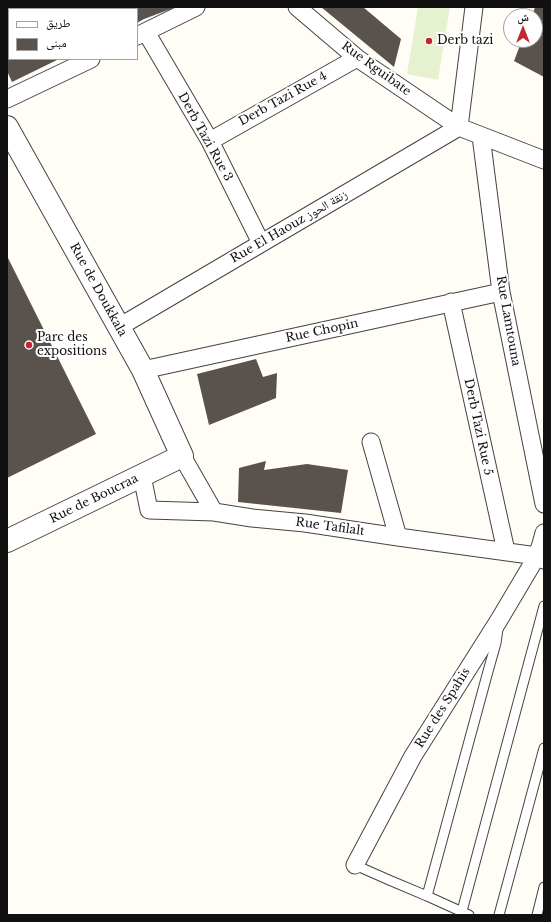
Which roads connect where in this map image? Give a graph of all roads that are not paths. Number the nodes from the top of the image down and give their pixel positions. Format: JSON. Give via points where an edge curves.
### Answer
{"nodes":[{"id":1,"x":196,"y":7,"type":"edge"},
{"id":2,"x":297,"y":7,"type":"edge"},
{"id":3,"x":474,"y":7,"type":"edge"},
{"id":4,"x":142,"y":34,"type":"edge"},
{"id":5,"x":357,"y":58,"type":"junction"},
{"id":6,"x":89,"y":60,"type":"edge"},
{"id":7,"x":7,"y":99,"type":"edge"},
{"id":8,"x":7,"y":127,"type":"edge"},
{"id":9,"x":459,"y":127,"type":"junction"},
{"id":10,"x":481,"y":136,"type":"junction"},
{"id":11,"x":210,"y":141,"type":"junction"},
{"id":12,"x":544,"y":160,"type":"edge"},
{"id":13,"x":261,"y":244,"type":"junction"},
{"id":14,"x":501,"y":292,"type":"junction"},
{"id":15,"x":451,"y":302,"type":"junction"},
{"id":16,"x":119,"y":327,"type":"junction"},
{"id":17,"x":143,"y":370,"type":"junction"},
{"id":18,"x":371,"y":442,"type":"dead end"},
{"id":19,"x":182,"y":456,"type":"junction"},
{"id":20,"x":142,"y":476,"type":"junction"},
{"id":21,"x":544,"y":504,"type":"edge"},
{"id":22,"x":214,"y":512,"type":"junction"},
{"id":23,"x":544,"y":533,"type":"edge"},
{"id":24,"x":398,"y":537,"type":"junction"},
{"id":25,"x":7,"y":541,"type":"edge"},
{"id":26,"x":506,"y":551,"type":"junction"},
{"id":27,"x":540,"y":558,"type":"edge"},
{"id":28,"x":544,"y":606,"type":"edge"},
{"id":29,"x":499,"y":620,"type":"junction"},
{"id":30,"x":544,"y":748,"type":"edge"},
{"id":31,"x":356,"y":865,"type":"joint"},
{"id":32,"x":544,"y":887,"type":"edge"},
{"id":33,"x":427,"y":896,"type":"junction"},
{"id":34,"x":466,"y":913,"type":"edge"},
{"id":35,"x":499,"y":915,"type":"edge"},
{"id":36,"x":537,"y":915,"type":"edge"}],
"edges":[{"from":1,"to":4,"type":"street"},
{"from":2,"to":5,"type":"street","name":"Rue Rguibate"},
{"from":3,"to":9,"type":"street"},
{"from":4,"to":11,"type":"street","name":"Derb Tazi Rue 3"},
{"from":5,"to":9,"type":"street","name":"Rue Rguibate"},
{"from":5,"to":11,"type":"street","name":"Derb Tazi Rue 4"},
{"from":6,"to":7,"type":"street"},
{"from":8,"to":16,"type":"street","name":"Rue de Doukkala"},
{"from":9,"to":10,"type":"street","name":"Rue Rguibate"},
{"from":9,"to":13,"type":"street","name":"Rue El Haouz زنقة الحوز"},
{"from":10,"to":12,"type":"street","name":"Rue Rguibate"},
{"from":10,"to":14,"type":"street","name":"Rue Lamtouna"},
{"from":11,"to":13,"type":"street","name":"Derb Tazi Rue 3"},
{"from":13,"to":16,"type":"street","name":"Rue El Haouz زنقة الحوز"},
{"from":14,"to":15,"type":"street","name":"Rue Chopin"},
{"from":14,"to":21,"type":"street","name":"Rue Lamtouna"},
{"from":15,"to":17,"type":"street","name":"Rue Chopin"},
{"from":15,"to":26,"type":"street","name":"Derb Tazi Rue 5"},
{"from":16,"to":17,"type":"street","name":"Rue de Doukkala"},
{"from":17,"to":19,"type":"street","name":"Rue de Doukkala"},
{"from":18,"to":24,"type":"street"},
{"from":19,"to":20,"type":"street","name":"Rue de Boucraa"},
{"from":19,"to":22,"type":"street"},
{"from":20,"to":22,"type":"street","name":"Rue Tafilalt","via":[[148,510]]},
{"from":20,"to":25,"type":"street","name":"Rue de Boucraa"},
{"from":22,"to":24,"type":"street","name":"Rue Tafilalt"},
{"from":23,"to":27,"type":"street"},
{"from":24,"to":26,"type":"street","name":"Rue Tafilalt"},
{"from":26,"to":27,"type":"street","name":"Rue Tafilalt"},
{"from":27,"to":29,"type":"street","name":"Rue des Spahis"},
{"from":28,"to":34,"type":"lane"},
{"from":29,"to":31,"type":"street","name":"Rue des Spahis","via":[[413,756]]},
{"from":29,"to":33,"type":"lane","via":[[488,675]]},
{"from":30,"to":35,"type":"lane"},
{"from":31,"to":33,"type":"lane"},
{"from":32,"to":36,"type":"lane"},
{"from":33,"to":34,"type":"lane"}]}
